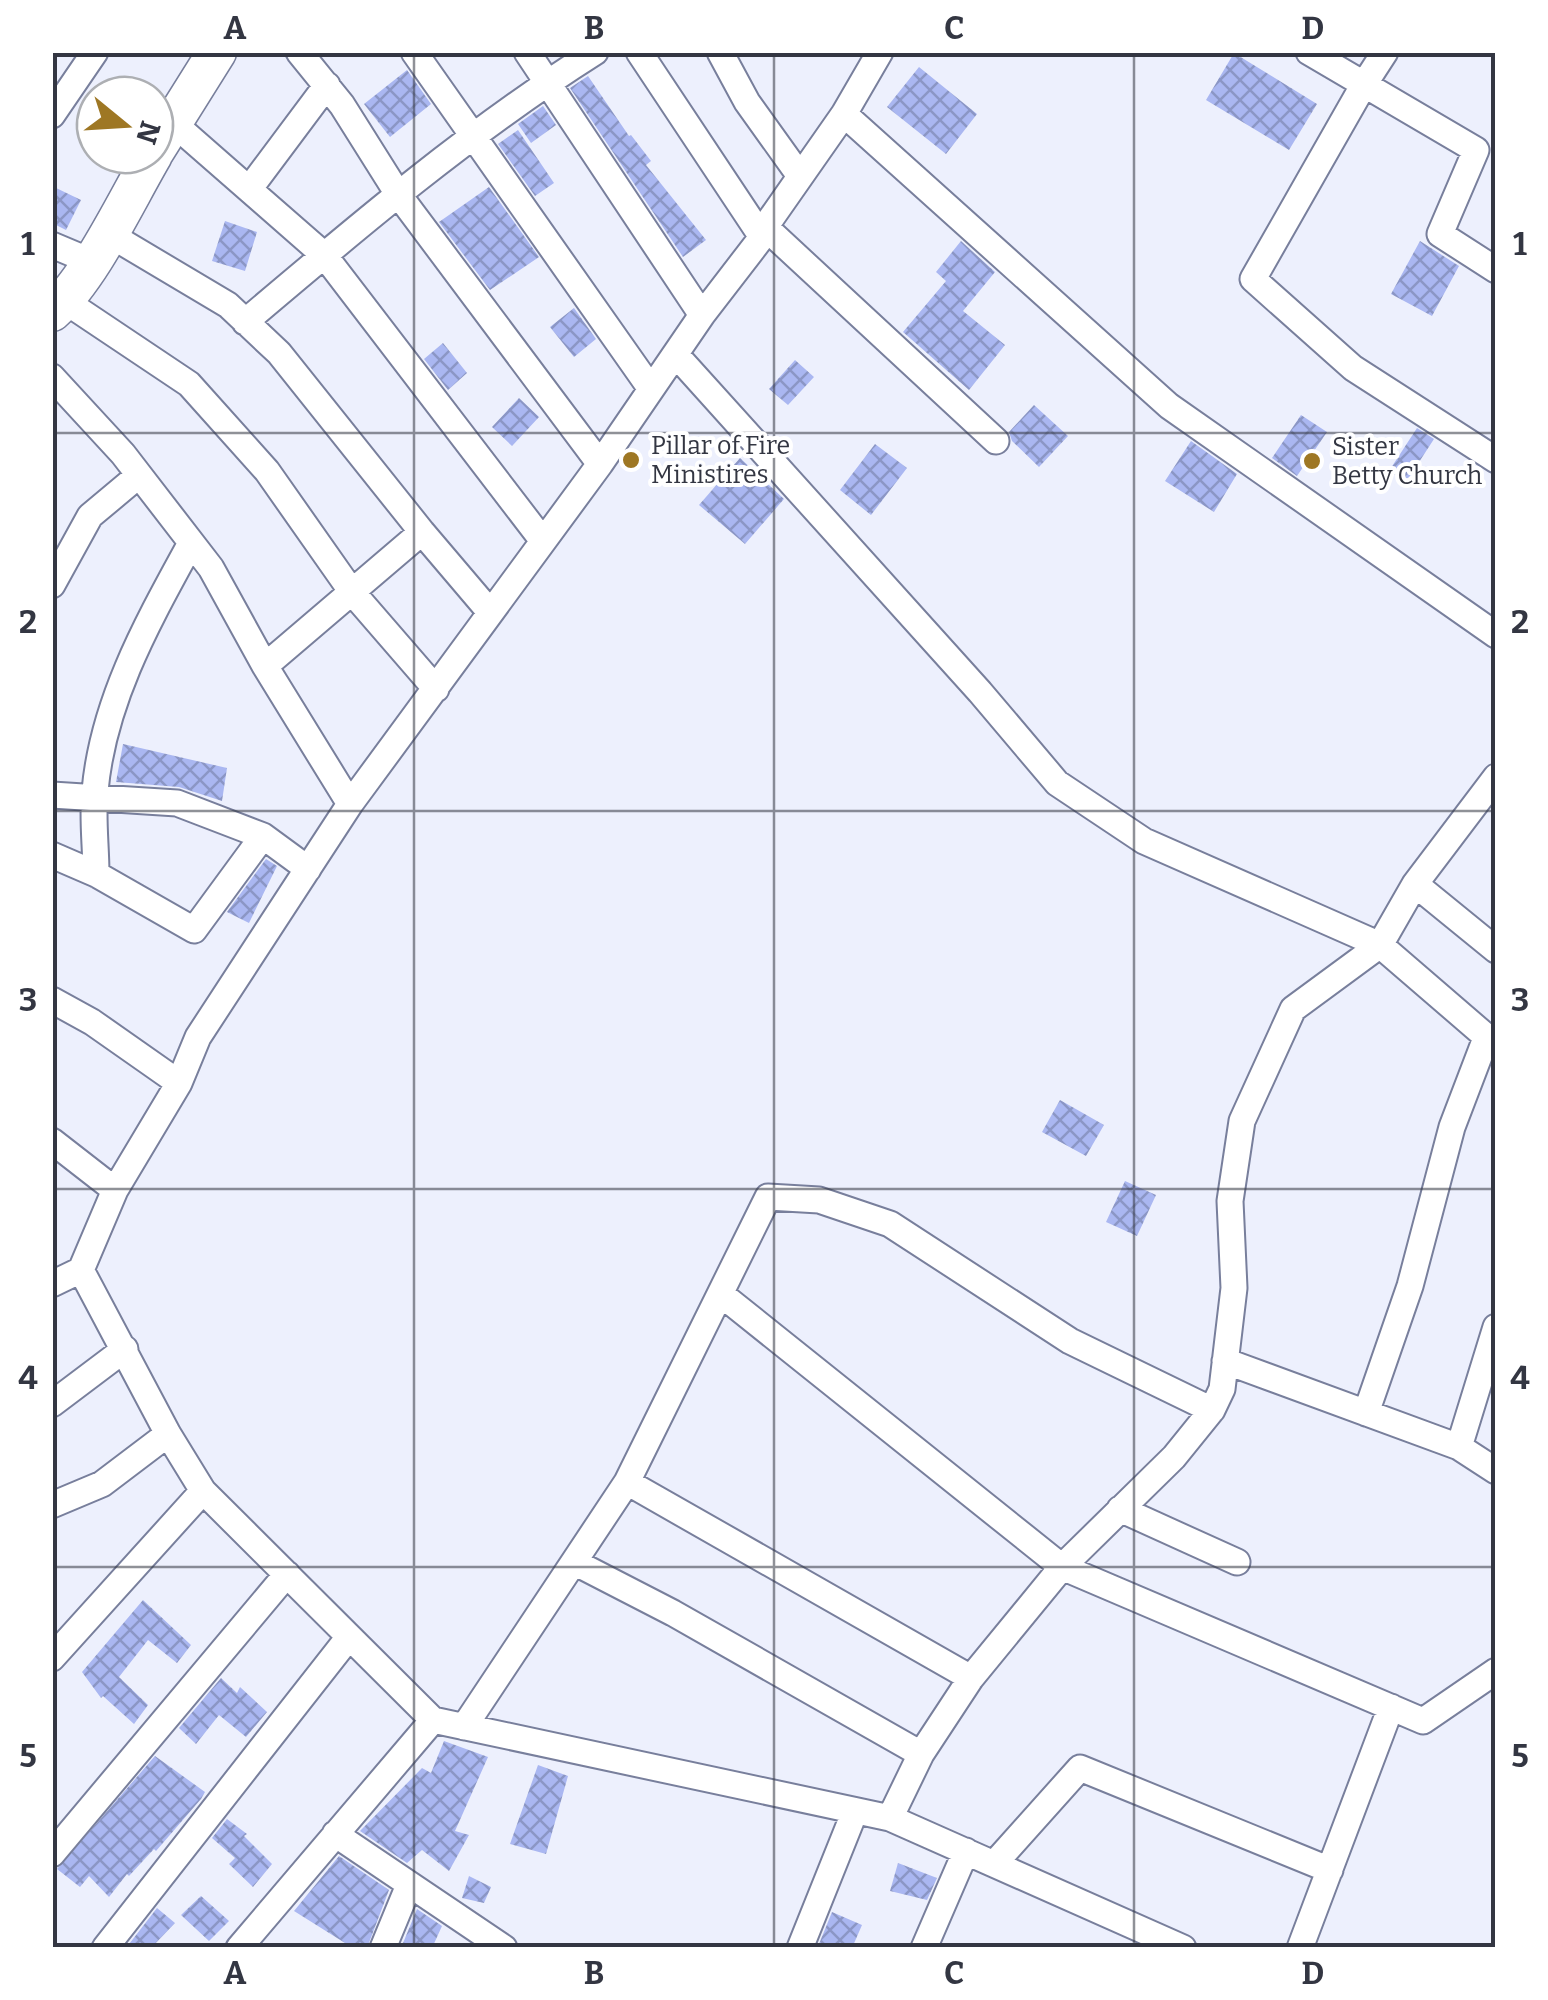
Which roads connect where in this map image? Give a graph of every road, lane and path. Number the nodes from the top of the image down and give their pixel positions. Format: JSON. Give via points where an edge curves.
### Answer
{"nodes":[{"id":1,"x":95,"y":52,"type":"edge"},
{"id":2,"x":217,"y":52,"type":"edge"},
{"id":3,"x":299,"y":52,"type":"edge"},
{"id":4,"x":414,"y":52,"type":"edge"},
{"id":5,"x":527,"y":52,"type":"edge"},
{"id":6,"x":594,"y":52,"type":"edge"},
{"id":7,"x":639,"y":52,"type":"edge"},
{"id":8,"x":720,"y":52,"type":"edge"},
{"id":9,"x":880,"y":52,"type":"edge"},
{"id":10,"x":1309,"y":52,"type":"edge"},
{"id":11,"x":1385,"y":52,"type":"edge"},
{"id":12,"x":549,"y":81,"type":"junction"},
{"id":13,"x":327,"y":85,"type":"junction"},
{"id":14,"x":1363,"y":86,"type":"junction"},
{"id":15,"x":844,"y":114,"type":"junction"},
{"id":16,"x":52,"y":115,"type":"edge"},
{"id":17,"x":175,"y":119,"type":"edge"},
{"id":18,"x":476,"y":137,"type":"junction"},
{"id":19,"x":175,"y":150,"type":"edge"},
{"id":20,"x":141,"y":175,"type":"edge"},
{"id":21,"x":800,"y":176,"type":"junction"},
{"id":22,"x":250,"y":188,"type":"junction"},
{"id":23,"x":398,"y":194,"type":"junction"},
{"id":24,"x":764,"y":232,"type":"junction"},
{"id":25,"x":52,"y":245,"type":"edge"},
{"id":26,"x":99,"y":247,"type":"junction"},
{"id":27,"x":324,"y":255,"type":"junction"},
{"id":28,"x":1496,"y":270,"type":"edge"},
{"id":29,"x":59,"y":306,"type":"edge"},
{"id":30,"x":702,"y":315,"type":"junction"},
{"id":31,"x":245,"y":322,"type":"junction"},
{"id":32,"x":677,"y":356,"type":"junction"},
{"id":33,"x":52,"y":377,"type":"edge"},
{"id":34,"x":651,"y":389,"type":"junction"},
{"id":35,"x":996,"y":441,"type":"dead end"},
{"id":36,"x":1496,"y":460,"type":"edge"},
{"id":37,"x":600,"y":464,"type":"junction"},
{"id":38,"x":139,"y":475,"type":"junction"},
{"id":39,"x":422,"y":532,"type":"junction"},
{"id":40,"x":543,"y":540,"type":"junction"},
{"id":41,"x":191,"y":542,"type":"junction"},
{"id":42,"x":52,"y":586,"type":"edge"},
{"id":43,"x":352,"y":592,"type":"junction"},
{"id":44,"x":490,"y":612,"type":"junction"},
{"id":45,"x":1496,"y":635,"type":"edge"},
{"id":46,"x":265,"y":666,"type":"junction"},
{"id":47,"x":436,"y":689,"type":"junction"},
{"id":48,"x":1496,"y":777,"type":"edge"},
{"id":49,"x":52,"y":795,"type":"edge"},
{"id":50,"x":95,"y":798,"type":"junction"},
{"id":51,"x":350,"y":804,"type":"junction"},
{"id":52,"x":262,"y":836,"type":"junction"},
{"id":53,"x":52,"y":855,"type":"edge"},
{"id":54,"x":308,"y":868,"type":"junction"},
{"id":55,"x":96,"y":874,"type":"junction"},
{"id":56,"x":1415,"y":884,"type":"junction"},
{"id":57,"x":1380,"y":945,"type":"junction"},
{"id":58,"x":1496,"y":950,"type":"edge"},
{"id":59,"x":52,"y":1000,"type":"edge"},
{"id":60,"x":1491,"y":1042,"type":"edge"},
{"id":61,"x":179,"y":1083,"type":"junction"},
{"id":62,"x":52,"y":1141,"type":"edge"},
{"id":63,"x":115,"y":1190,"type":"junction"},
{"id":64,"x":82,"y":1270,"type":"junction"},
{"id":65,"x":52,"y":1284,"type":"edge"},
{"id":66,"x":722,"y":1296,"type":"junction"},
{"id":67,"x":1496,"y":1327,"type":"edge"},
{"id":68,"x":124,"y":1350,"type":"junction"},
{"id":69,"x":1225,"y":1361,"type":"junction"},
{"id":70,"x":52,"y":1404,"type":"edge"},
{"id":71,"x":1212,"y":1410,"type":"junction"},
{"id":72,"x":1366,"y":1413,"type":"junction"},
{"id":73,"x":168,"y":1434,"type":"junction"},
{"id":74,"x":1459,"y":1447,"type":"junction"},
{"id":75,"x":1496,"y":1471,"type":"edge"},
{"id":76,"x":627,"y":1482,"type":"junction"},
{"id":77,"x":203,"y":1491,"type":"junction"},
{"id":78,"x":52,"y":1505,"type":"edge"},
{"id":79,"x":1120,"y":1509,"type":"junction"},
{"id":80,"x":574,"y":1562,"type":"junction"},
{"id":81,"x":1236,"y":1562,"type":"dead end"},
{"id":82,"x":1062,"y":1567,"type":"junction"},
{"id":83,"x":286,"y":1574,"type":"junction"},
{"id":84,"x":349,"y":1637,"type":"junction"},
{"id":85,"x":52,"y":1658,"type":"edge"},
{"id":86,"x":1496,"y":1671,"type":"edge"},
{"id":87,"x":971,"y":1678,"type":"junction"},
{"id":88,"x":1391,"y":1707,"type":"junction"},
{"id":89,"x":433,"y":1720,"type":"junction"},
{"id":90,"x":464,"y":1727,"type":"junction"},
{"id":91,"x":921,"y":1754,"type":"junction"},
{"id":92,"x":855,"y":1810,"type":"junction"},
{"id":93,"x":890,"y":1818,"type":"junction"},
{"id":94,"x":335,"y":1834,"type":"junction"},
{"id":95,"x":966,"y":1852,"type":"junction"},
{"id":96,"x":52,"y":1854,"type":"edge"},
{"id":97,"x":994,"y":1864,"type":"junction"},
{"id":98,"x":1330,"y":1870,"type":"junction"},
{"id":99,"x":410,"y":1885,"type":"junction"},
{"id":100,"x":496,"y":1946,"type":"edge"},
{"id":101,"x":105,"y":1948,"type":"edge"},
{"id":102,"x":239,"y":1948,"type":"edge"},
{"id":103,"x":382,"y":1948,"type":"edge"},
{"id":104,"x":800,"y":1948,"type":"edge"},
{"id":105,"x":924,"y":1948,"type":"edge"},
{"id":106,"x":1183,"y":1948,"type":"edge"},
{"id":107,"x":1300,"y":1948,"type":"edge"}],
"edges":[{"from":1,"to":16,"type":"street"},
{"from":2,"to":17,"type":"street"},
{"from":3,"to":13,"type":"street"},
{"from":4,"to":18,"type":"street"},
{"from":5,"to":12,"type":"street"},
{"from":6,"to":12,"type":"street"},
{"from":7,"to":24,"type":"street"},
{"from":8,"to":21,"type":"street"},
{"from":9,"to":15,"type":"street"},
{"from":10,"to":14,"type":"street"},
{"from":11,"to":14,"type":"street"},
{"from":12,"to":18,"type":"street"},
{"from":12,"to":30,"type":"street"},
{"from":13,"to":22,"type":"street"},
{"from":13,"to":23,"type":"street"},
{"from":14,"to":28,"type":"street","via":[[1476,150],[1440,234]]},
{"from":14,"to":36,"type":"street","via":[[1253,279],[1353,368]]},
{"from":15,"to":21,"type":"street"},
{"from":15,"to":45,"type":"street","via":[[1168,406]]},
{"from":18,"to":23,"type":"street"},
{"from":18,"to":34,"type":"street"},
{"from":19,"to":22,"type":"street"},
{"from":20,"to":26,"type":"street"},
{"from":21,"to":24,"type":"street"},
{"from":22,"to":27,"type":"street"},
{"from":23,"to":27,"type":"street"},
{"from":23,"to":37,"type":"street"},
{"from":24,"to":30,"type":"street"},
{"from":24,"to":35,"type":"street"},
{"from":25,"to":26,"type":"street"},
{"from":26,"to":29,"type":"street"},
{"from":26,"to":31,"type":"street","via":[[228,306]]},
{"from":27,"to":31,"type":"street"},
{"from":27,"to":40,"type":"street"},
{"from":29,"to":43,"type":"street","via":[[189,384],[267,472]]},
{"from":30,"to":32,"type":"street"},
{"from":31,"to":39,"type":"street","via":[[279,353]]},
{"from":32,"to":34,"type":"street"},
{"from":32,"to":57,"type":"street","via":[[1056,783],[1144,841]]},
{"from":33,"to":38,"type":"street"},
{"from":34,"to":37,"type":"street"},
{"from":37,"to":40,"type":"street"},
{"from":38,"to":41,"type":"street"},
{"from":38,"to":42,"type":"street","via":[[90,516]]},
{"from":39,"to":43,"type":"street"},
{"from":39,"to":44,"type":"street"},
{"from":40,"to":44,"type":"street"},
{"from":41,"to":46,"type":"street"},
{"from":41,"to":50,"type":"street","via":[[142,632],[109,716]]},
{"from":43,"to":46,"type":"street"},
{"from":43,"to":47,"type":"street"},
{"from":44,"to":47,"type":"street"},
{"from":46,"to":51,"type":"street"},
{"from":47,"to":51,"type":"street"},
{"from":48,"to":56,"type":"street"},
{"from":49,"to":50,"type":"street"},
{"from":50,"to":52,"type":"street","via":[[177,803]]},
{"from":50,"to":55,"type":"street"},
{"from":51,"to":54,"type":"street"},
{"from":52,"to":54,"type":"street"},
{"from":52,"to":55,"type":"street","via":[[194,930]]},
{"from":53,"to":55,"type":"street"},
{"from":54,"to":61,"type":"street","via":[[198,1037]]},
{"from":56,"to":57,"type":"street"},
{"from":56,"to":58,"type":"street"},
{"from":57,"to":60,"type":"street"},
{"from":57,"to":69,"type":"street","via":[[1293,1009],[1242,1121],[1230,1201],[1234,1288]]},
{"from":59,"to":61,"type":"street"},
{"from":60,"to":72,"type":"street","via":[[1452,1127],[1410,1286]]},
{"from":61,"to":63,"type":"street"},
{"from":62,"to":63,"type":"street"},
{"from":63,"to":64,"type":"street"},
{"from":64,"to":65,"type":"street"},
{"from":64,"to":68,"type":"street"},
{"from":66,"to":71,"type":"street","via":[[768,1197],[820,1200],[890,1224],[1070,1341]]},
{"from":66,"to":76,"type":"street"},
{"from":66,"to":82,"type":"street"},
{"from":67,"to":74,"type":"street"},
{"from":68,"to":70,"type":"street"},
{"from":68,"to":73,"type":"street"},
{"from":69,"to":71,"type":"street"},
{"from":69,"to":72,"type":"street"},
{"from":71,"to":79,"type":"street"},
{"from":72,"to":74,"type":"street"},
{"from":73,"to":77,"type":"street"},
{"from":73,"to":78,"type":"street","via":[[102,1484]]},
{"from":74,"to":75,"type":"street"},
{"from":76,"to":80,"type":"street"},
{"from":76,"to":87,"type":"street"},
{"from":77,"to":83,"type":"street"},
{"from":77,"to":85,"type":"street"},
{"from":79,"to":81,"type":"street"},
{"from":79,"to":82,"type":"street"},
{"from":80,"to":90,"type":"street"},
{"from":80,"to":91,"type":"street"},
{"from":82,"to":87,"type":"street"},
{"from":82,"to":88,"type":"street"},
{"from":83,"to":84,"type":"street"},
{"from":83,"to":96,"type":"street"},
{"from":84,"to":89,"type":"street"},
{"from":84,"to":101,"type":"street"},
{"from":86,"to":88,"type":"street","via":[[1423,1721]]},
{"from":87,"to":91,"type":"street"},
{"from":88,"to":98,"type":"street"},
{"from":89,"to":90,"type":"street"},
{"from":89,"to":94,"type":"street"},
{"from":90,"to":92,"type":"street"},
{"from":91,"to":93,"type":"street"},
{"from":92,"to":93,"type":"street"},
{"from":92,"to":104,"type":"street"},
{"from":93,"to":95,"type":"street"},
{"from":94,"to":99,"type":"street"},
{"from":94,"to":102,"type":"street"},
{"from":95,"to":97,"type":"street"},
{"from":95,"to":105,"type":"street"},
{"from":97,"to":98,"type":"street","via":[[1080,1768]]},
{"from":97,"to":106,"type":"street"},
{"from":98,"to":107,"type":"street"},
{"from":99,"to":100,"type":"street"},
{"from":99,"to":103,"type":"street"}]}
